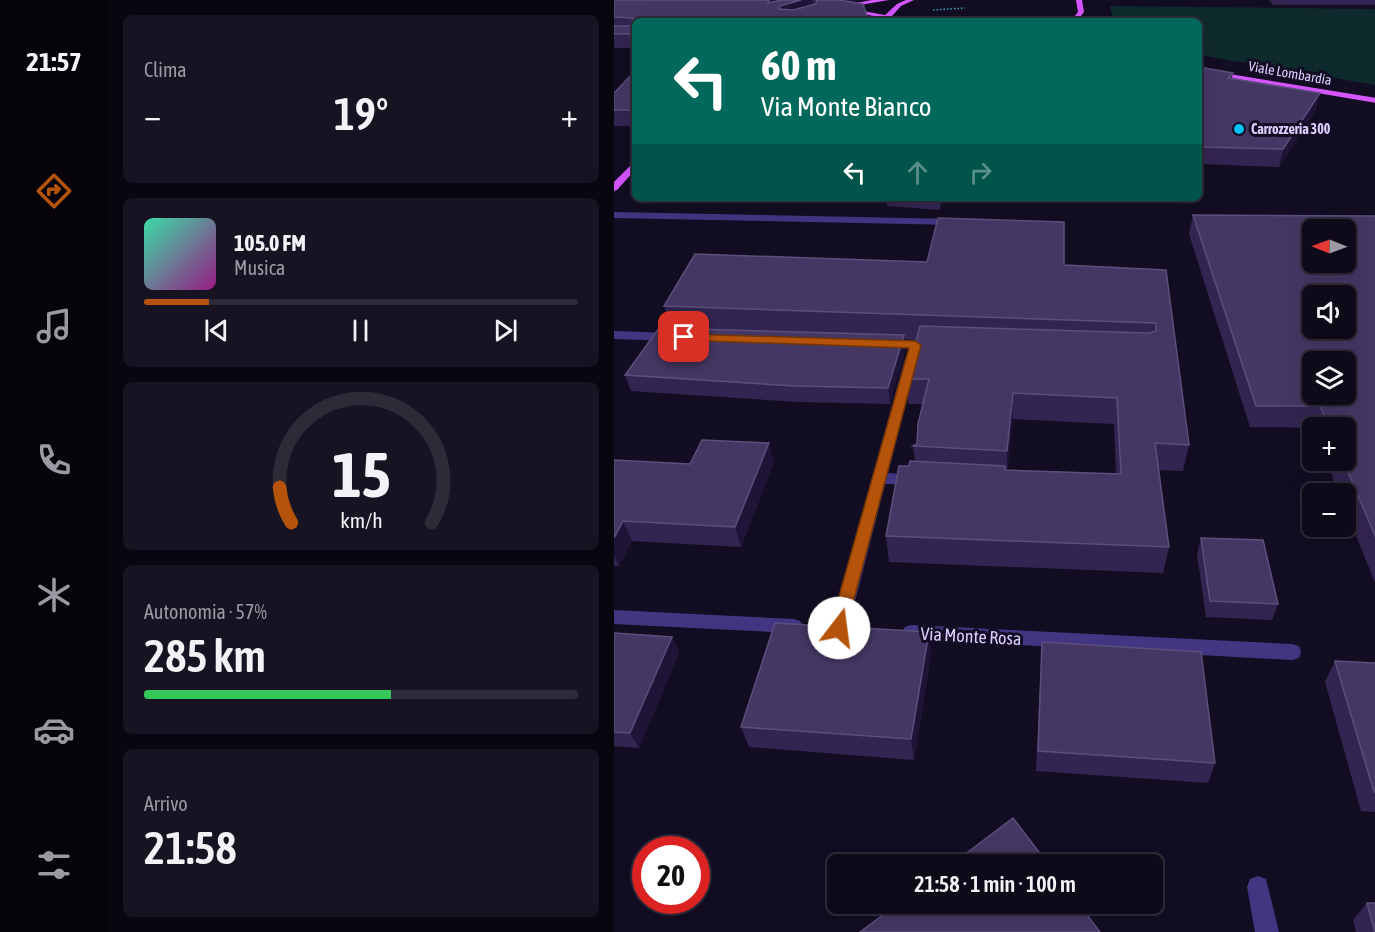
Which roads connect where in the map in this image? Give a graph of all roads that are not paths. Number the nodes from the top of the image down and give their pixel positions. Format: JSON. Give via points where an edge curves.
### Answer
{"nodes":[{"id":1,"x":886,"y":0,"type":"edge"},
{"id":2,"x":911,"y":0,"type":"edge"},
{"id":3,"x":1079,"y":0,"type":"edge"},
{"id":4,"x":1081,"y":12,"type":"junction"},
{"id":5,"x":887,"y":17,"type":"junction"},
{"id":6,"x":892,"y":18,"type":"edge"},
{"id":7,"x":1076,"y":18,"type":"edge"},
{"id":8,"x":1083,"y":18,"type":"edge"},
{"id":9,"x":1202,"y":72,"type":"edge"},
{"id":10,"x":1376,"y":101,"type":"edge"},
{"id":11,"x":632,"y":167,"type":"edge"},
{"id":12,"x":614,"y":188,"type":"edge"},
{"id":13,"x":614,"y":214,"type":"edge"},
{"id":14,"x":972,"y":222,"type":"edge"},
{"id":15,"x":614,"y":335,"type":"edge"},
{"id":16,"x":684,"y":337,"type":"edge"},
{"id":17,"x":869,"y":343,"type":"edge"},
{"id":18,"x":915,"y":345,"type":"junction"},
{"id":19,"x":950,"y":346,"type":"edge"},
{"id":20,"x":879,"y":478,"type":"junction"},
{"id":21,"x":937,"y":482,"type":"edge"},
{"id":22,"x":614,"y":617,"type":"edge"},
{"id":23,"x":827,"y":628,"type":"junction"},
{"id":24,"x":863,"y":630,"type":"edge"},
{"id":25,"x":898,"y":632,"type":"edge"},
{"id":26,"x":1292,"y":652,"type":"dead end"},
{"id":27,"x":1258,"y":887,"type":"dead end"},
{"id":28,"x":1267,"y":932,"type":"edge"}],
"edges":[{"from":1,"to":5,"type":"main road","via":[[839,9]]},
{"from":2,"to":5,"type":"main road"},
{"from":3,"to":4,"type":"main road"},
{"from":4,"to":7,"type":"main road"},
{"from":4,"to":8,"type":"main road"},
{"from":5,"to":6,"type":"main road"},
{"from":9,"to":10,"type":"main road","name":"Viale Lombardia"},
{"from":11,"to":12,"type":"main road"},
{"from":13,"to":14,"type":"street"},
{"from":15,"to":16,"type":"street"},
{"from":17,"to":18,"type":"street"},
{"from":18,"to":19,"type":"street"},
{"from":18,"to":20,"type":"street"},
{"from":20,"to":21,"type":"street"},
{"from":20,"to":23,"type":"street"},
{"from":22,"to":23,"type":"street"},
{"from":23,"to":24,"type":"street"},
{"from":25,"to":26,"type":"street","name":"Via Monte Rosa"},
{"from":27,"to":28,"type":"street"}]}
